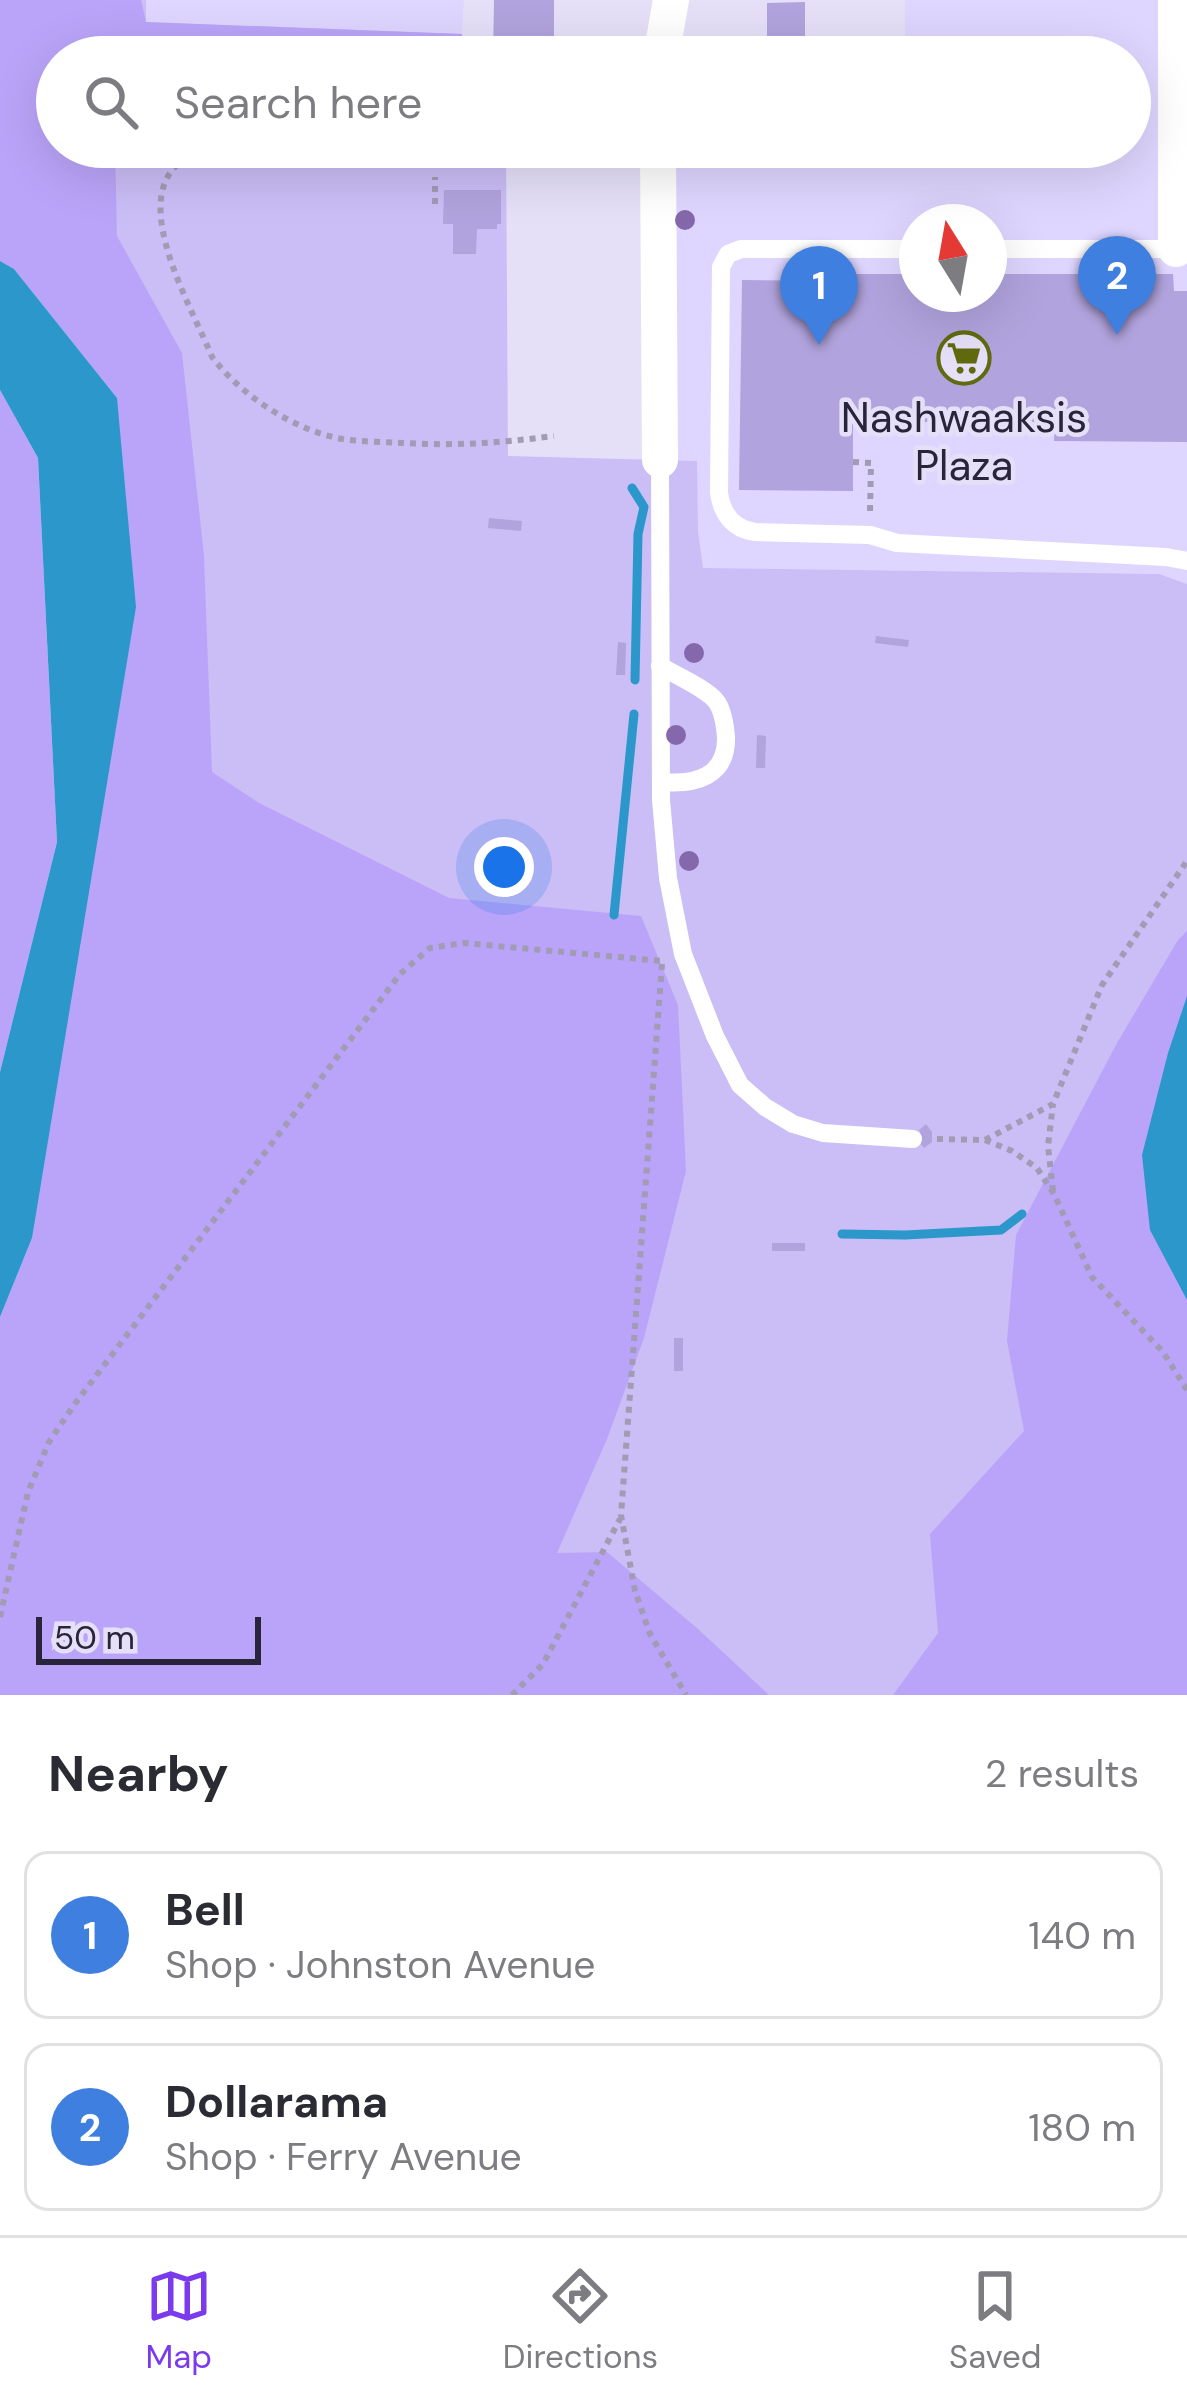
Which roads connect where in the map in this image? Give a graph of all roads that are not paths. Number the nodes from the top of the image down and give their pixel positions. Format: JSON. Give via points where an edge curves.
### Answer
{"nodes":[{"id":1,"x":671,"y":0,"type":"edge"},
{"id":2,"x":1176,"y":0,"type":"edge"},
{"id":3,"x":665,"y":36,"type":"edge"},
{"id":4,"x":658,"y":168,"type":"edge"},
{"id":5,"x":899,"y":249,"type":"edge"},
{"id":6,"x":1007,"y":249,"type":"edge"},
{"id":7,"x":1182,"y":249,"type":"edge"},
{"id":8,"x":660,"y":460,"type":"joint"},
{"id":9,"x":1187,"y":561,"type":"edge"},
{"id":10,"x":660,"y":666,"type":"junction"},
{"id":11,"x":661,"y":782,"type":"junction"},
{"id":12,"x":913,"y":1139,"type":"road end"}],
"edges":[{"from":1,"to":3,"type":"street"},
{"from":2,"to":7,"type":"street"},
{"from":4,"to":8,"type":"street"},
{"from":5,"to":9,"type":"lane","via":[[728,254],[721,267],[719,493],[726,516],[754,532]]},
{"from":6,"to":7,"type":"lane"},
{"from":8,"to":10,"type":"lane"},
{"from":10,"to":11,"type":"lane"},
{"from":10,"to":11,"type":"lane","via":[[715,699],[726,752],[712,775]]},
{"from":11,"to":12,"type":"lane","via":[[683,954],[740,1085],[793,1124]]}]}
